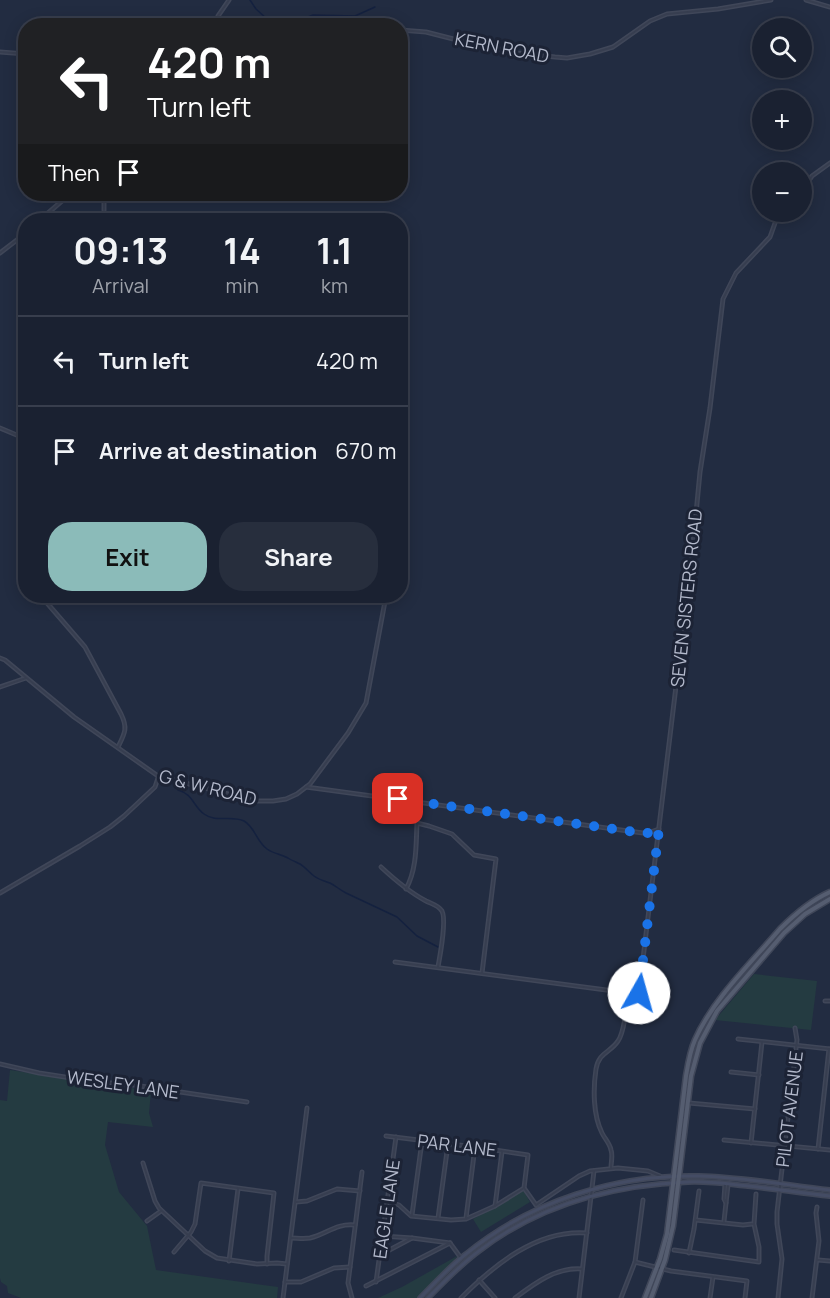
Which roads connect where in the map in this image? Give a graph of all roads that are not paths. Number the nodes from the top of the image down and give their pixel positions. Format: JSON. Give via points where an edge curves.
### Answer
{"nodes":[{"id":1,"x":229,"y":0,"type":"edge"},
{"id":2,"x":771,"y":0,"type":"edge"},
{"id":3,"x":806,"y":0,"type":"edge"},
{"id":4,"x":830,"y":7,"type":"edge"},
{"id":5,"x":217,"y":18,"type":"edge"},
{"id":6,"x":408,"y":31,"type":"edge"},
{"id":7,"x":0,"y":52,"type":"edge"},
{"id":8,"x":18,"y":53,"type":"edge"},
{"id":9,"x":830,"y":163,"type":"edge"},
{"id":10,"x":812,"y":176,"type":"edge"},
{"id":11,"x":62,"y":201,"type":"edge"},
{"id":12,"x":104,"y":201,"type":"edge"},
{"id":13,"x":104,"y":210,"type":"dead end"},
{"id":14,"x":48,"y":213,"type":"edge"},
{"id":15,"x":775,"y":222,"type":"edge"},
{"id":16,"x":18,"y":239,"type":"edge"},
{"id":17,"x":0,"y":253,"type":"edge"},
{"id":18,"x":0,"y":428,"type":"edge"},
{"id":19,"x":18,"y":436,"type":"edge"},
{"id":20,"x":47,"y":603,"type":"edge"},
{"id":21,"x":385,"y":603,"type":"edge"},
{"id":22,"x":0,"y":658,"type":"edge"},
{"id":23,"x":26,"y":678,"type":"junction"},
{"id":24,"x":0,"y":687,"type":"edge"},
{"id":25,"x":118,"y":747,"type":"junction"},
{"id":26,"x":158,"y":776,"type":"junction"},
{"id":27,"x":305,"y":787,"type":"junction"},
{"id":28,"x":659,"y":829,"type":"junction"},
{"id":29,"x":381,"y":867,"type":"dead end"},
{"id":30,"x":406,"y":889,"type":"junction"},
{"id":31,"x":830,"y":892,"type":"edge"},
{"id":32,"x":0,"y":893,"type":"edge"},
{"id":33,"x":830,"y":899,"type":"edge"},
{"id":34,"x":395,"y":962,"type":"dead end"},
{"id":35,"x":438,"y":967,"type":"junction"},
{"id":36,"x":482,"y":973,"type":"junction"},
{"id":37,"x":620,"y":992,"type":"junction"},
{"id":38,"x":825,"y":1001,"type":"dead end"},
{"id":39,"x":830,"y":1001,"type":"edge"},
{"id":40,"x":795,"y":1028,"type":"dead end"},
{"id":41,"x":738,"y":1039,"type":"dead end"},
{"id":42,"x":762,"y":1042,"type":"junction"},
{"id":43,"x":796,"y":1046,"type":"junction"},
{"id":44,"x":830,"y":1049,"type":"edge"},
{"id":45,"x":0,"y":1064,"type":"edge"},
{"id":46,"x":731,"y":1072,"type":"dead end"},
{"id":47,"x":759,"y":1076,"type":"junction"},
{"id":48,"x":247,"y":1102,"type":"dead end"},
{"id":49,"x":688,"y":1103,"type":"junction"},
{"id":50,"x":307,"y":1108,"type":"dead end"},
{"id":51,"x":755,"y":1109,"type":"junction"},
{"id":52,"x":386,"y":1136,"type":"dead end"},
{"id":53,"x":396,"y":1137,"type":"junction"},
{"id":54,"x":724,"y":1140,"type":"dead end"},
{"id":55,"x":422,"y":1141,"type":"junction"},
{"id":56,"x":751,"y":1143,"type":"junction"},
{"id":57,"x":448,"y":1144,"type":"junction"},
{"id":58,"x":785,"y":1145,"type":"junction"},
{"id":59,"x":475,"y":1147,"type":"junction"},
{"id":60,"x":818,"y":1149,"type":"junction"},
{"id":61,"x":830,"y":1150,"type":"edge"},
{"id":62,"x":502,"y":1151,"type":"junction"},
{"id":63,"x":143,"y":1163,"type":"dead end"},
{"id":64,"x":611,"y":1168,"type":"junction"},
{"id":65,"x":594,"y":1171,"type":"junction"},
{"id":66,"x":362,"y":1172,"type":"dead end"},
{"id":67,"x":661,"y":1177,"type":"junction"},
{"id":68,"x":673,"y":1177,"type":"junction"},
{"id":69,"x":680,"y":1177,"type":"junction"},
{"id":70,"x":672,"y":1183,"type":"junction"},
{"id":71,"x":679,"y":1183,"type":"junction"},
{"id":72,"x":727,"y":1184,"type":"junction"},
{"id":73,"x":780,"y":1184,"type":"junction"},
{"id":74,"x":238,"y":1188,"type":"junction"},
{"id":75,"x":524,"y":1188,"type":"junction"},
{"id":76,"x":592,"y":1190,"type":"junction"},
{"id":77,"x":779,"y":1190,"type":"junction"},
{"id":78,"x":830,"y":1190,"type":"edge"},
{"id":79,"x":360,"y":1191,"type":"junction"},
{"id":80,"x":699,"y":1191,"type":"dead end"},
{"id":81,"x":756,"y":1194,"type":"dead end"},
{"id":82,"x":591,"y":1196,"type":"junction"},
{"id":83,"x":830,"y":1196,"type":"edge"},
{"id":84,"x":643,"y":1200,"type":"dead end"},
{"id":85,"x":387,"y":1201,"type":"junction"},
{"id":86,"x":295,"y":1202,"type":"junction"},
{"id":87,"x":495,"y":1206,"type":"junction"},
{"id":88,"x":817,"y":1207,"type":"dead end"},
{"id":89,"x":161,"y":1210,"type":"junction"},
{"id":90,"x":412,"y":1216,"type":"junction"},
{"id":91,"x":438,"y":1219,"type":"junction"},
{"id":92,"x":466,"y":1219,"type":"junction"},
{"id":93,"x":696,"y":1220,"type":"junction"},
{"id":94,"x":147,"y":1221,"type":"dead end"},
{"id":95,"x":724,"y":1223,"type":"junction"},
{"id":96,"x":753,"y":1224,"type":"junction"},
{"id":97,"x":356,"y":1225,"type":"junction"},
{"id":98,"x":587,"y":1233,"type":"junction"},
{"id":99,"x":188,"y":1236,"type":"junction"},
{"id":100,"x":382,"y":1236,"type":"junction"},
{"id":101,"x":291,"y":1238,"type":"junction"},
{"id":102,"x":412,"y":1238,"type":"junction"},
{"id":103,"x":450,"y":1244,"type":"junction"},
{"id":104,"x":478,"y":1244,"type":"junction"},
{"id":105,"x":674,"y":1250,"type":"dead end"},
{"id":106,"x":174,"y":1252,"type":"dead end"},
{"id":107,"x":689,"y":1253,"type":"junction"},
{"id":108,"x":475,"y":1255,"type":"junction"},
{"id":109,"x":380,"y":1256,"type":"junction"},
{"id":110,"x":461,"y":1258,"type":"junction"},
{"id":111,"x":817,"y":1260,"type":"junction"},
{"id":112,"x":229,"y":1261,"type":"junction"},
{"id":113,"x":830,"y":1261,"type":"edge"},
{"id":114,"x":635,"y":1262,"type":"junction"},
{"id":115,"x":267,"y":1264,"type":"junction"},
{"id":116,"x":287,"y":1264,"type":"junction"},
{"id":117,"x":350,"y":1267,"type":"junction"},
{"id":118,"x":660,"y":1268,"type":"junction"},
{"id":119,"x":582,"y":1269,"type":"junction"},
{"id":120,"x":713,"y":1276,"type":"junction"},
{"id":121,"x":480,"y":1280,"type":"junction"},
{"id":122,"x":285,"y":1282,"type":"junction"},
{"id":123,"x":376,"y":1282,"type":"junction"},
{"id":124,"x":366,"y":1286,"type":"dead end"},
{"id":125,"x":283,"y":1298,"type":"edge"},
{"id":126,"x":352,"y":1298,"type":"edge"},
{"id":127,"x":420,"y":1298,"type":"edge"},
{"id":128,"x":428,"y":1298,"type":"edge"},
{"id":129,"x":461,"y":1298,"type":"edge"},
{"id":130,"x":495,"y":1298,"type":"edge"},
{"id":131,"x":515,"y":1298,"type":"edge"},
{"id":132,"x":579,"y":1298,"type":"edge"},
{"id":133,"x":621,"y":1298,"type":"edge"},
{"id":134,"x":645,"y":1298,"type":"edge"},
{"id":135,"x":651,"y":1298,"type":"edge"},
{"id":136,"x":710,"y":1298,"type":"edge"},
{"id":137,"x":745,"y":1298,"type":"edge"},
{"id":138,"x":778,"y":1298,"type":"edge"},
{"id":139,"x":812,"y":1298,"type":"edge"}],
"edges":[{"from":1,"to":5,"type":"street"},
{"from":2,"to":6,"type":"street","name":"KERN ROAD","via":[[667,14],[613,47],[567,57],[518,53]]},
{"from":3,"to":4,"type":"street"},
{"from":7,"to":8,"type":"street"},
{"from":9,"to":10,"type":"street"},
{"from":11,"to":14,"type":"street"},
{"from":12,"to":13,"type":"street"},
{"from":15,"to":28,"type":"street","name":"SEVEN SISTERS ROAD","via":[[770,237],[736,273],[723,299]]},
{"from":16,"to":17,"type":"street"},
{"from":18,"to":19,"type":"street"},
{"from":20,"to":25,"type":"street","via":[[85,647],[124,720],[126,729]]},
{"from":21,"to":27,"type":"street","name":"G & W ROAD","via":[[366,703],[348,733]]},
{"from":22,"to":23,"type":"street","name":"G & W ROAD"},
{"from":23,"to":24,"type":"street"},
{"from":23,"to":25,"type":"street","name":"G & W ROAD"},
{"from":25,"to":26,"type":"street","name":"G & W ROAD"},
{"from":26,"to":27,"type":"street","name":"G & W ROAD","via":[[255,801],[286,799]]},
{"from":26,"to":32,"type":"street","via":[[155,787],[124,816]]},
{"from":27,"to":28,"type":"street","via":[[643,833]]},
{"from":28,"to":37,"type":"street","name":"SEVEN SISTERS ROAD","via":[[638,1000]]},
{"from":29,"to":30,"type":"street"},
{"from":30,"to":35,"type":"street","via":[[442,911]]},
{"from":30,"to":36,"type":"street","via":[[414,864],[417,823],[452,834],[474,855],[496,859]]},
{"from":31,"to":68,"type":"main road","via":[[790,919],[721,997],[703,1024],[686,1076]]},
{"from":33,"to":49,"type":"main road","via":[[784,933],[717,1011],[696,1054]]},
{"from":34,"to":35,"type":"street"},
{"from":35,"to":36,"type":"street"},
{"from":36,"to":37,"type":"street"},
{"from":37,"to":64,"type":"street","via":[[626,1001],[620,1038],[602,1054],[596,1068],[596,1117],[611,1148]]},
{"from":38,"to":39,"type":"street"},
{"from":40,"to":43,"type":"street","name":"PILOT AVENUE"},
{"from":41,"to":42,"type":"street"},
{"from":42,"to":43,"type":"street"},
{"from":42,"to":47,"type":"street"},
{"from":43,"to":44,"type":"street"},
{"from":43,"to":58,"type":"street","name":"PILOT AVENUE"},
{"from":44,"to":60,"type":"street"},
{"from":45,"to":48,"type":"street","name":"WESLEY LANE","via":[[97,1082]]},
{"from":46,"to":47,"type":"street"},
{"from":47,"to":51,"type":"street"},
{"from":49,"to":51,"type":"street"},
{"from":49,"to":69,"type":"main road"},
{"from":50,"to":86,"type":"street"},
{"from":51,"to":56,"type":"street"},
{"from":52,"to":53,"type":"street","name":"PAR LANE"},
{"from":53,"to":55,"type":"street","name":"PAR LANE"},
{"from":53,"to":85,"type":"street","name":"EAGLE LANE"},
{"from":54,"to":56,"type":"street"},
{"from":55,"to":57,"type":"street","name":"PAR LANE"},
{"from":55,"to":90,"type":"street"},
{"from":56,"to":58,"type":"street"},
{"from":57,"to":59,"type":"street","name":"PAR LANE"},
{"from":57,"to":91,"type":"street"},
{"from":58,"to":60,"type":"street"},
{"from":58,"to":73,"type":"street","name":"PILOT AVENUE"},
{"from":59,"to":62,"type":"street","name":"PAR LANE"},
{"from":59,"to":92,"type":"street"},
{"from":60,"to":61,"type":"street"},
{"from":62,"to":75,"type":"street","name":"PAR LANE","via":[[528,1155]]},
{"from":62,"to":87,"type":"street"},
{"from":63,"to":89,"type":"street"},
{"from":64,"to":65,"type":"street"},
{"from":64,"to":67,"type":"street","via":[[648,1171]]},
{"from":65,"to":75,"type":"street","via":[[579,1176],[536,1205]]},
{"from":65,"to":76,"type":"street"},
{"from":66,"to":79,"type":"street"},
{"from":67,"to":68,"type":"main road"},
{"from":67,"to":76,"type":"main road"},
{"from":68,"to":69,"type":"main road"},
{"from":68,"to":70,"type":"main road"},
{"from":69,"to":71,"type":"main road"},
{"from":69,"to":73,"type":"main road"},
{"from":70,"to":71,"type":"main road"},
{"from":70,"to":82,"type":"main road"},
{"from":70,"to":118,"type":"main road"},
{"from":71,"to":72,"type":"main road"},
{"from":71,"to":118,"type":"main road","via":[[673,1226]]},
{"from":72,"to":77,"type":"main road"},
{"from":72,"to":95,"type":"street"},
{"from":73,"to":77,"type":"street","name":"PILOT AVENUE"},
{"from":73,"to":78,"type":"main road"},
{"from":74,"to":99,"type":"street","via":[[201,1183],[196,1220]]},
{"from":74,"to":112,"type":"street"},
{"from":74,"to":115,"type":"street","via":[[274,1193]]},
{"from":75,"to":87,"type":"street"},
{"from":76,"to":82,"type":"street"},
{"from":76,"to":104,"type":"main road","via":[[533,1212]]},
{"from":77,"to":83,"type":"main road"},
{"from":77,"to":138,"type":"street","name":"PILOT AVENUE","via":[[777,1218],[782,1259]]},
{"from":79,"to":86,"type":"street","via":[[338,1189]]},
{"from":79,"to":97,"type":"street"},
{"from":80,"to":93,"type":"street"},
{"from":81,"to":96,"type":"street"},
{"from":82,"to":98,"type":"street"},
{"from":82,"to":108,"type":"main road","via":[[536,1217]]},
{"from":84,"to":114,"type":"street"},
{"from":85,"to":90,"type":"street"},
{"from":85,"to":100,"type":"street","name":"EAGLE LANE"},
{"from":86,"to":101,"type":"street"},
{"from":87,"to":92,"type":"street"},
{"from":88,"to":111,"type":"street"},
{"from":89,"to":94,"type":"street"},
{"from":89,"to":99,"type":"street"},
{"from":90,"to":91,"type":"street"},
{"from":91,"to":92,"type":"street"},
{"from":93,"to":95,"type":"street"},
{"from":93,"to":107,"type":"street"},
{"from":95,"to":96,"type":"street"},
{"from":96,"to":107,"type":"street","via":[[759,1262]]},
{"from":97,"to":101,"type":"street","via":[[340,1225],[307,1239]]},
{"from":97,"to":117,"type":"street"},
{"from":98,"to":119,"type":"street"},
{"from":98,"to":121,"type":"street","via":[[564,1233],[536,1242]]},
{"from":99,"to":106,"type":"street"},
{"from":99,"to":112,"type":"street","via":[[212,1256]]},
{"from":100,"to":102,"type":"street"},
{"from":100,"to":109,"type":"street","name":"EAGLE LANE"},
{"from":101,"to":116,"type":"street"},
{"from":102,"to":103,"type":"street"},
{"from":102,"to":109,"type":"street"},
{"from":103,"to":110,"type":"street"},
{"from":103,"to":123,"type":"street"},
{"from":104,"to":108,"type":"main road"},
{"from":104,"to":110,"type":"main road"},
{"from":105,"to":107,"type":"street"},
{"from":108,"to":128,"type":"main road"},
{"from":109,"to":123,"type":"street","name":"EAGLE LANE"},
{"from":110,"to":127,"type":"main road"},
{"from":111,"to":113,"type":"street"},
{"from":111,"to":139,"type":"street"},
{"from":112,"to":115,"type":"street"},
{"from":114,"to":118,"type":"street"},
{"from":114,"to":133,"type":"street"},
{"from":115,"to":116,"type":"street"},
{"from":116,"to":122,"type":"street"},
{"from":117,"to":122,"type":"street","via":[[334,1268],[301,1282]]},
{"from":117,"to":126,"type":"street"},
{"from":118,"to":120,"type":"street"},
{"from":118,"to":134,"type":"main road"},
{"from":118,"to":135,"type":"main road"},
{"from":119,"to":131,"type":"street","via":[[554,1273]]},
{"from":119,"to":132,"type":"street"},
{"from":120,"to":136,"type":"street"},
{"from":120,"to":137,"type":"street","via":[[747,1281]]},
{"from":121,"to":129,"type":"street"},
{"from":121,"to":130,"type":"street"},
{"from":122,"to":125,"type":"street"},
{"from":123,"to":124,"type":"street"}]}
